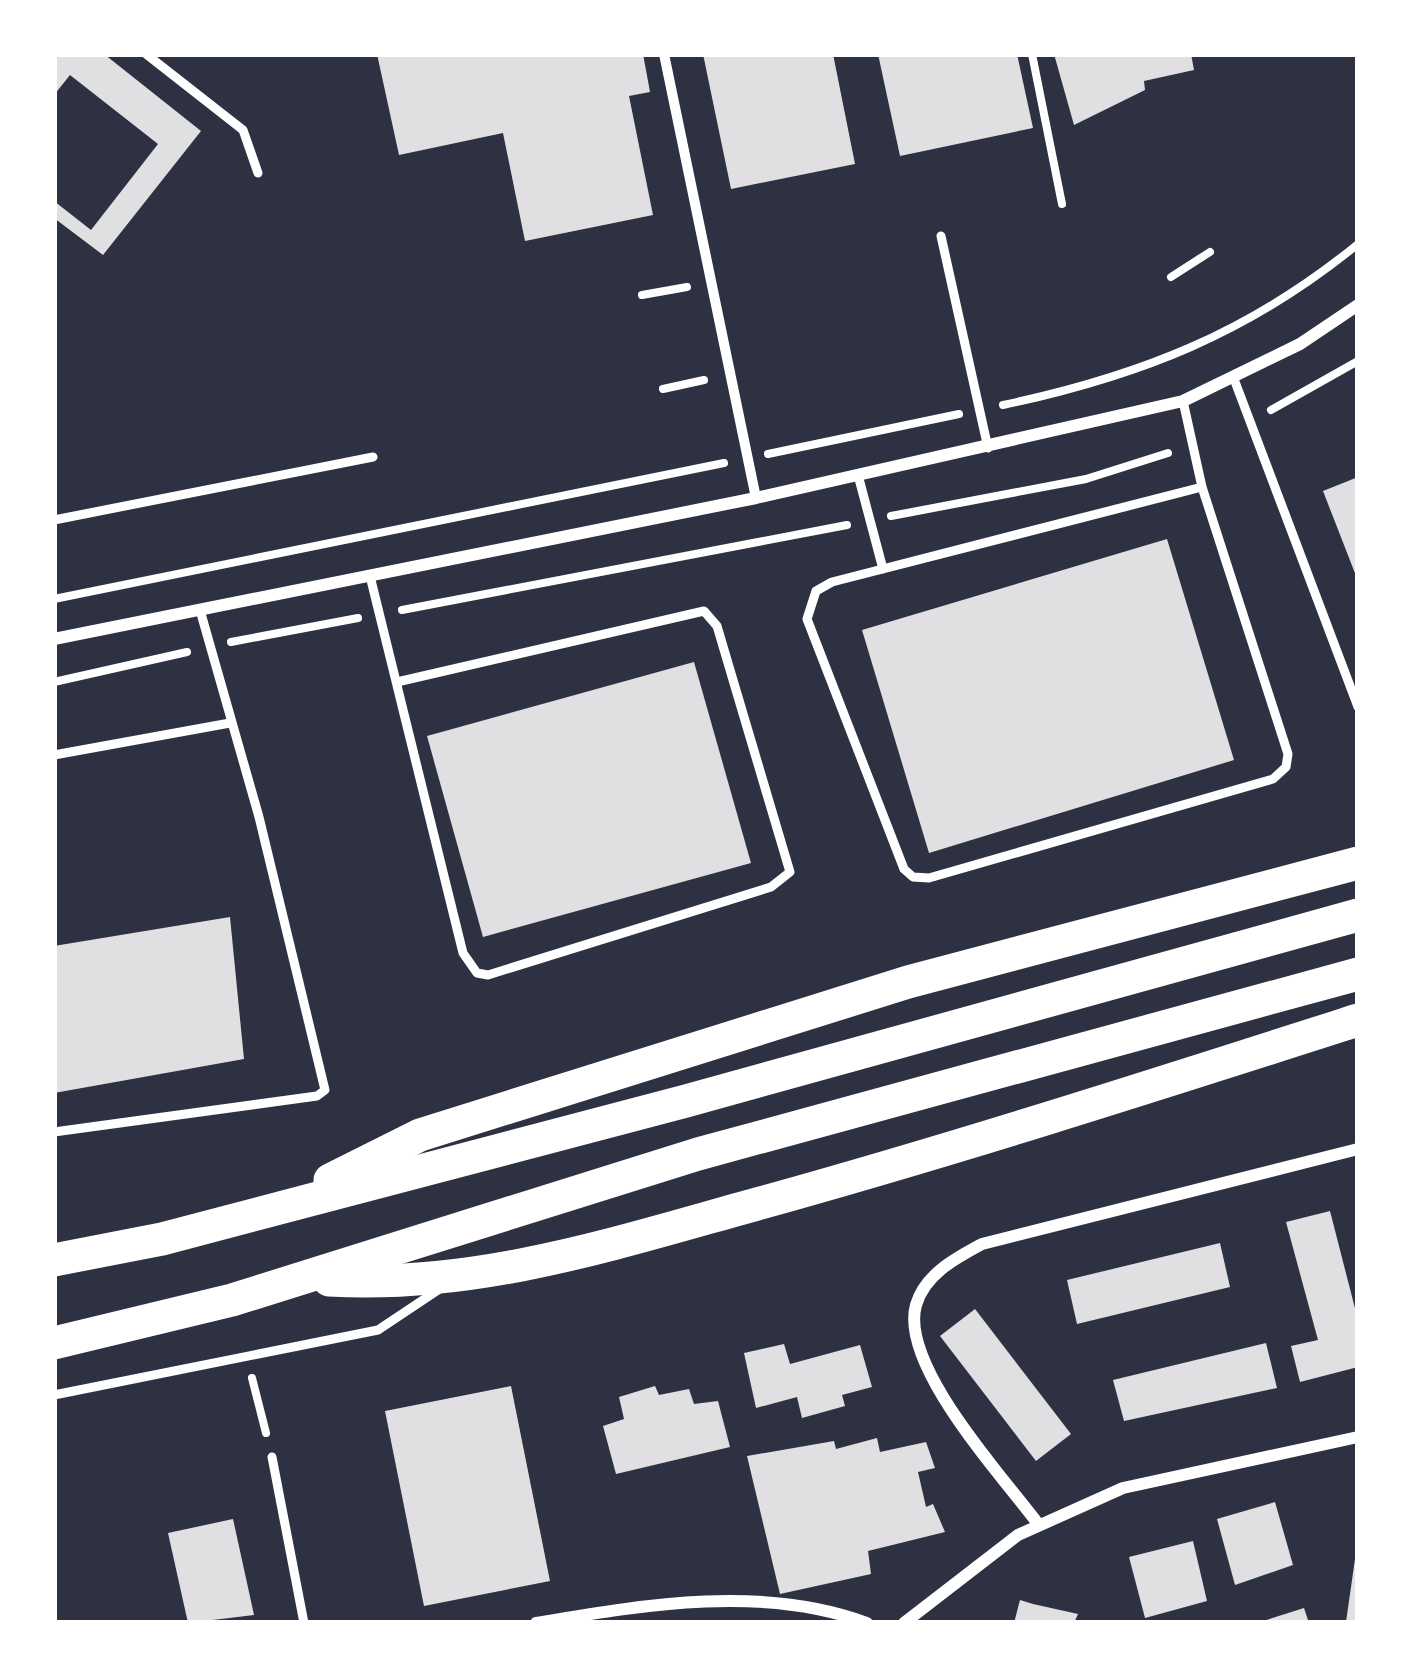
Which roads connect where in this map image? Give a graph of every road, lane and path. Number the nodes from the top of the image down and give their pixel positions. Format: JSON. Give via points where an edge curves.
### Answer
{"nodes":[{"id":1,"x":146,"y":54,"type":"edge"},
{"id":2,"x":664,"y":54,"type":"edge"},
{"id":3,"x":1032,"y":54,"type":"edge"},
{"id":4,"x":258,"y":172,"type":"dead end"},
{"id":5,"x":1062,"y":204,"type":"dead end"},
{"id":6,"x":941,"y":236,"type":"dead end"},
{"id":7,"x":1210,"y":252,"type":"dead end"},
{"id":8,"x":1171,"y":278,"type":"dead end"},
{"id":9,"x":1358,"y":305,"type":"edge"},
{"id":10,"x":1358,"y":361,"type":"edge"},
{"id":11,"x":1234,"y":379,"type":"junction"},
{"id":12,"x":1183,"y":401,"type":"junction"},
{"id":13,"x":1249,"y":420,"type":"junction"},
{"id":14,"x":1193,"y":446,"type":"junction"},
{"id":15,"x":988,"y":448,"type":"junction"},
{"id":16,"x":373,"y":457,"type":"dead end"},
{"id":17,"x":858,"y":475,"type":"junction"},
{"id":18,"x":1202,"y":487,"type":"junction"},
{"id":19,"x":756,"y":498,"type":"junction"},
{"id":20,"x":54,"y":520,"type":"edge"},
{"id":21,"x":870,"y":520,"type":"junction"},
{"id":22,"x":883,"y":569,"type":"junction"},
{"id":23,"x":370,"y":577,"type":"junction"},
{"id":24,"x":200,"y":610,"type":"junction"},
{"id":25,"x":380,"y":614,"type":"junction"},
{"id":26,"x":54,"y":639,"type":"edge"},
{"id":27,"x":208,"y":647,"type":"junction"},
{"id":28,"x":54,"y":682,"type":"edge"},
{"id":29,"x":397,"y":682,"type":"junction"},
{"id":30,"x":1358,"y":707,"type":"edge"},
{"id":31,"x":230,"y":723,"type":"junction"},
{"id":32,"x":54,"y":755,"type":"edge"},
{"id":33,"x":1358,"y":863,"type":"edge"},
{"id":34,"x":1358,"y":915,"type":"edge"},
{"id":35,"x":1358,"y":974,"type":"edge"},
{"id":36,"x":1358,"y":1020,"type":"edge"},
{"id":37,"x":54,"y":1132,"type":"edge"},
{"id":38,"x":1358,"y":1149,"type":"edge"},
{"id":39,"x":298,"y":1200,"type":"junction"},
{"id":40,"x":54,"y":1260,"type":"edge"},
{"id":41,"x":307,"y":1278,"type":"junction"},
{"id":42,"x":454,"y":1279,"type":"junction"},
{"id":43,"x":54,"y":1343,"type":"edge"},
{"id":44,"x":54,"y":1395,"type":"edge"},
{"id":45,"x":1358,"y":1437,"type":"edge"},
{"id":46,"x":272,"y":1457,"type":"dead end"},
{"id":47,"x":1040,"y":1525,"type":"junction"},
{"id":48,"x":304,"y":1623,"type":"edge"},
{"id":49,"x":536,"y":1623,"type":"edge"},
{"id":50,"x":867,"y":1623,"type":"edge"},
{"id":51,"x":904,"y":1623,"type":"edge"}],
"edges":[{"from":1,"to":4,"type":"lane","via":[[243,130]]},
{"from":2,"to":19,"type":"street"},
{"from":3,"to":5,"type":"path"},
{"from":6,"to":15,"type":"lane"},
{"from":7,"to":8,"type":"path"},
{"from":9,"to":11,"type":"street"},
{"from":10,"to":13,"type":"path"},
{"from":11,"to":12,"type":"street"},
{"from":11,"to":13,"type":"lane"},
{"from":12,"to":14,"type":"lane"},
{"from":12,"to":15,"type":"street"},
{"from":13,"to":30,"type":"lane"},
{"from":14,"to":18,"type":"lane"},
{"from":14,"to":21,"type":"path","via":[[1086,478]]},
{"from":15,"to":17,"type":"street"},
{"from":16,"to":20,"type":"lane"},
{"from":17,"to":19,"type":"street"},
{"from":17,"to":21,"type":"lane"},
{"from":18,"to":22,"type":"lane"},
{"from":18,"to":22,"type":"lane","via":[[1286,767],[1273,779],[922,880],[904,869],[807,619],[816,591]]},
{"from":19,"to":23,"type":"street"},
{"from":21,"to":22,"type":"lane"},
{"from":21,"to":25,"type":"path"},
{"from":23,"to":24,"type":"street"},
{"from":23,"to":25,"type":"lane"},
{"from":24,"to":26,"type":"street"},
{"from":24,"to":27,"type":"lane"},
{"from":25,"to":27,"type":"path"},
{"from":25,"to":29,"type":"lane"},
{"from":27,"to":28,"type":"path"},
{"from":27,"to":31,"type":"lane"},
{"from":29,"to":29,"type":"lane","via":[[463,953],[477,973],[771,887],[790,872],[717,626],[704,611]]},
{"from":31,"to":32,"type":"lane"},
{"from":31,"to":37,"type":"lane","via":[[325,1090]]},
{"from":33,"to":39,"type":"highway","via":[[908,982],[561,1090],[420,1135]]},
{"from":34,"to":39,"type":"highway"},
{"from":35,"to":41,"type":"highway","via":[[698,1154]]},
{"from":36,"to":42,"type":"highway","via":[[934,1155]]},
{"from":38,"to":47,"type":"street","via":[[982,1244],[944,1264],[916,1303],[914,1336],[933,1380]]},
{"from":39,"to":40,"type":"highway"},
{"from":41,"to":42,"type":"highway"},
{"from":41,"to":43,"type":"highway"},
{"from":42,"to":44,"type":"lane","via":[[378,1330]]},
{"from":45,"to":47,"type":"street","via":[[1123,1488]]},
{"from":46,"to":48,"type":"lane"},
{"from":47,"to":51,"type":"street"},
{"from":49,"to":50,"type":"street","via":[[733,1601]]}]}
